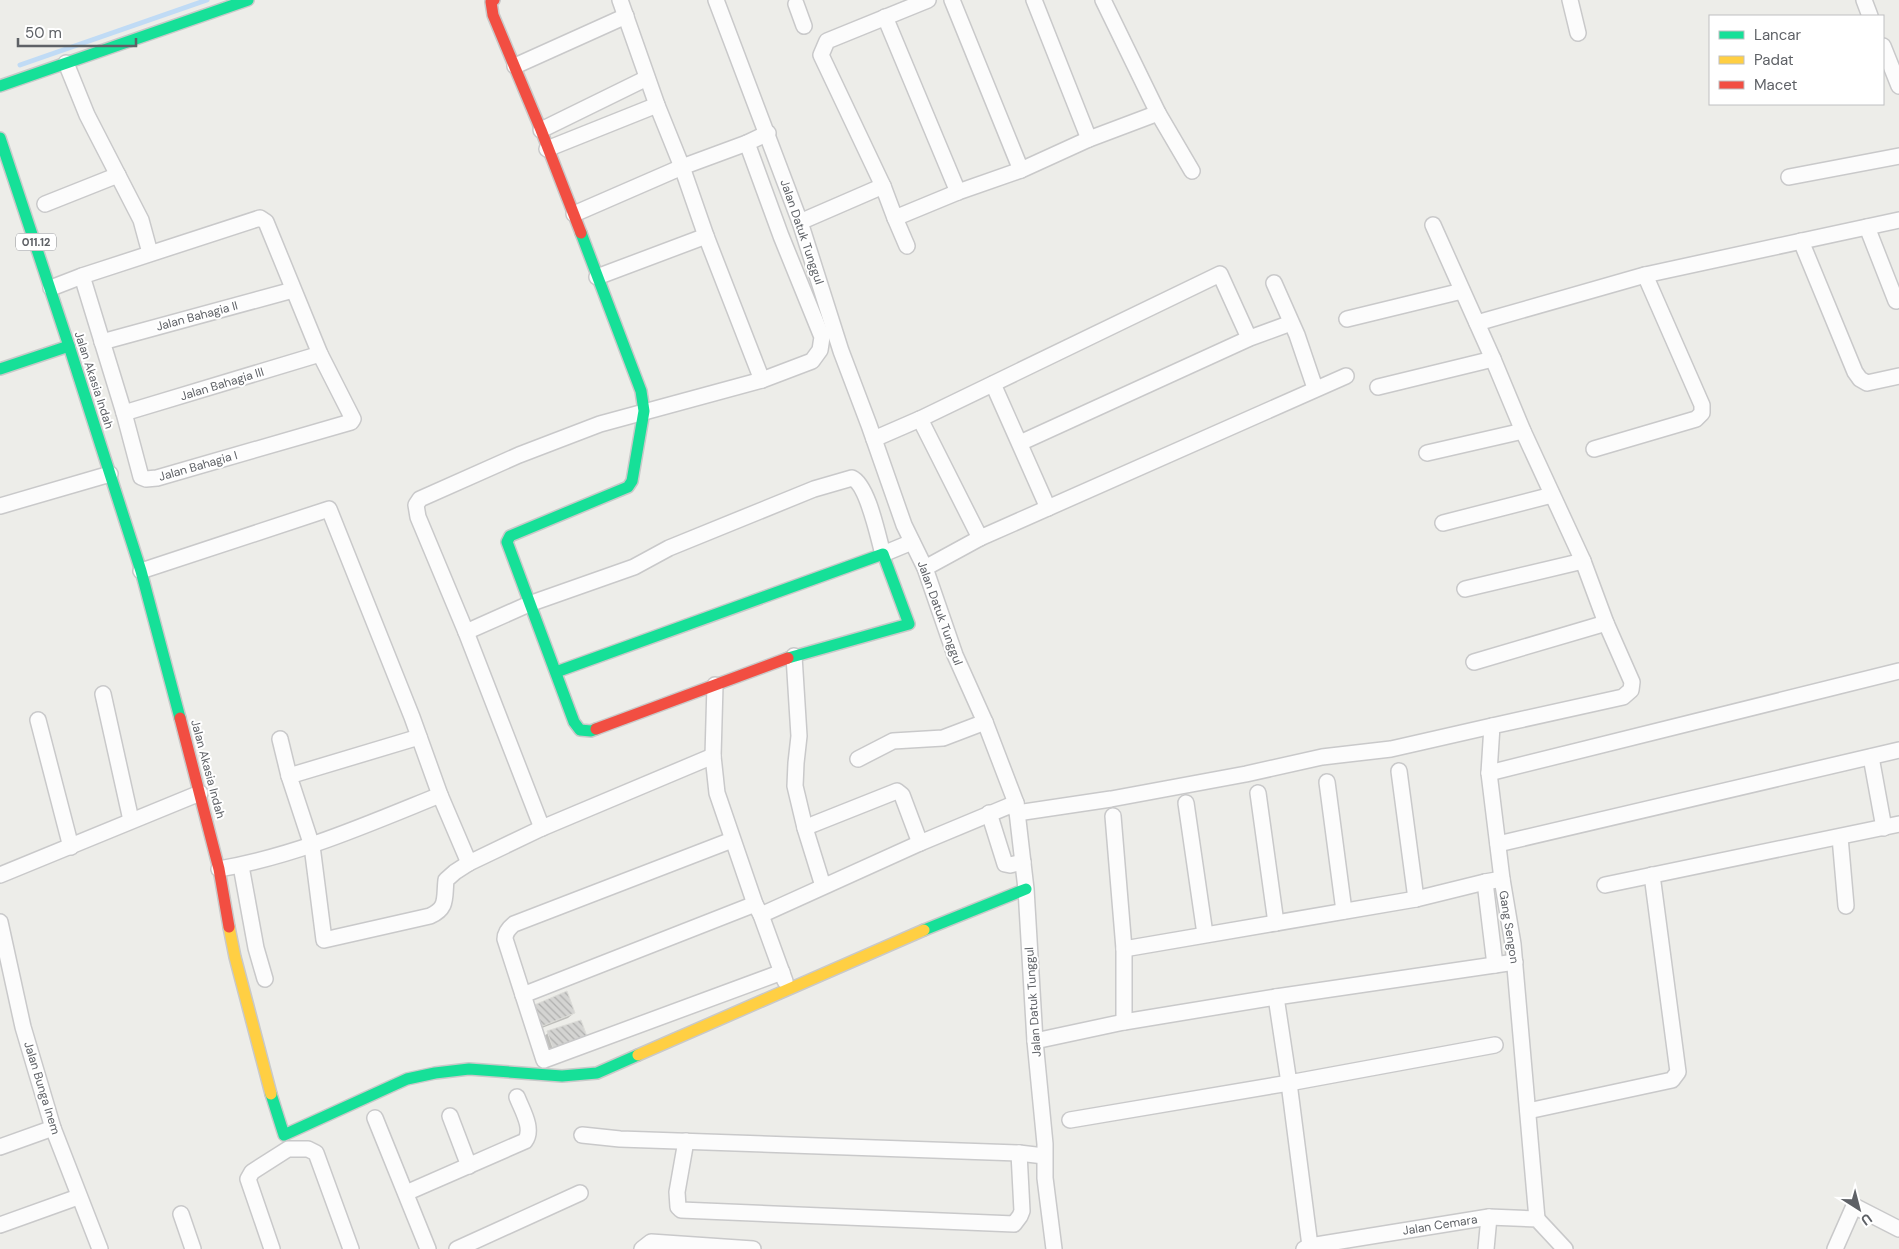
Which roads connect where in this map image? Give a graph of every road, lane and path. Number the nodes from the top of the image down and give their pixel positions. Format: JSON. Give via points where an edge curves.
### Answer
{"nodes":[{"id":1,"x":248,"y":0,"type":"edge"},
{"id":2,"x":494,"y":0,"type":"edge"},
{"id":3,"x":620,"y":0,"type":"edge"},
{"id":4,"x":716,"y":0,"type":"edge"},
{"id":5,"x":928,"y":0,"type":"edge"},
{"id":6,"x":952,"y":0,"type":"edge"},
{"id":7,"x":1034,"y":0,"type":"edge"},
{"id":8,"x":1103,"y":0,"type":"edge"},
{"id":9,"x":1570,"y":0,"type":"edge"},
{"id":10,"x":1864,"y":0,"type":"edge"},
{"id":11,"x":799,"y":1,"type":"edge"},
{"id":12,"x":1870,"y":15,"type":"edge"},
{"id":13,"x":626,"y":16,"type":"junction"},
{"id":14,"x":885,"y":16,"type":"junction"},
{"id":15,"x":804,"y":26,"type":"dead end"},
{"id":16,"x":1578,"y":33,"type":"dead end"},
{"id":17,"x":1884,"y":48,"type":"edge"},
{"id":18,"x":66,"y":63,"type":"junction"},
{"id":19,"x":515,"y":66,"type":"junction"},
{"id":20,"x":647,"y":78,"type":"junction"},
{"id":21,"x":0,"y":86,"type":"edge"},
{"id":22,"x":1899,"y":86,"type":"edge"},
{"id":23,"x":657,"y":105,"type":"junction"},
{"id":24,"x":1158,"y":113,"type":"junction"},
{"id":25,"x":541,"y":130,"type":"junction"},
{"id":26,"x":768,"y":133,"type":"junction"},
{"id":27,"x":0,"y":138,"type":"edge"},
{"id":28,"x":1089,"y":139,"type":"junction"},
{"id":29,"x":747,"y":143,"type":"junction"},
{"id":30,"x":547,"y":149,"type":"junction"},
{"id":31,"x":1899,"y":156,"type":"edge"},
{"id":32,"x":682,"y":167,"type":"junction"},
{"id":33,"x":1021,"y":170,"type":"junction"},
{"id":34,"x":1192,"y":171,"type":"dead end"},
{"id":35,"x":118,"y":175,"type":"junction"},
{"id":36,"x":1788,"y":178,"type":"dead end"},
{"id":37,"x":883,"y":186,"type":"junction"},
{"id":38,"x":958,"y":192,"type":"junction"},
{"id":39,"x":45,"y":204,"type":"dead end"},
{"id":40,"x":574,"y":214,"type":"junction"},
{"id":41,"x":896,"y":218,"type":"junction"},
{"id":42,"x":1899,"y":220,"type":"edge"},
{"id":43,"x":800,"y":222,"type":"junction"},
{"id":44,"x":1433,"y":225,"type":"dead end"},
{"id":45,"x":1867,"y":227,"type":"junction"},
{"id":46,"x":706,"y":236,"type":"junction"},
{"id":47,"x":1801,"y":241,"type":"junction"},
{"id":48,"x":907,"y":246,"type":"dead end"},
{"id":49,"x":150,"y":253,"type":"junction"},
{"id":50,"x":1645,"y":275,"type":"junction"},
{"id":51,"x":82,"y":276,"type":"junction"},
{"id":52,"x":597,"y":277,"type":"junction"},
{"id":53,"x":1274,"y":283,"type":"dead end"},
{"id":54,"x":52,"y":288,"type":"junction"},
{"id":55,"x":293,"y":290,"type":"junction"},
{"id":56,"x":1462,"y":291,"type":"junction"},
{"id":57,"x":1896,"y":300,"type":"dead end"},
{"id":58,"x":1347,"y":319,"type":"dead end"},
{"id":59,"x":1291,"y":323,"type":"junction"},
{"id":60,"x":1477,"y":323,"type":"junction"},
{"id":61,"x":1249,"y":338,"type":"junction"},
{"id":62,"x":102,"y":342,"type":"junction"},
{"id":63,"x":69,"y":346,"type":"junction"},
{"id":64,"x":320,"y":354,"type":"junction"},
{"id":65,"x":1493,"y":360,"type":"junction"},
{"id":66,"x":0,"y":369,"type":"edge"},
{"id":67,"x":1346,"y":376,"type":"dead end"},
{"id":68,"x":1899,"y":376,"type":"edge"},
{"id":69,"x":762,"y":380,"type":"junction"},
{"id":70,"x":993,"y":384,"type":"junction"},
{"id":71,"x":1378,"y":387,"type":"dead end"},
{"id":72,"x":1314,"y":388,"type":"junction"},
{"id":73,"x":644,"y":411,"type":"junction"},
{"id":74,"x":124,"y":414,"type":"junction"},
{"id":75,"x":920,"y":420,"type":"junction"},
{"id":76,"x":1523,"y":431,"type":"junction"},
{"id":77,"x":874,"y":439,"type":"junction"},
{"id":78,"x":1020,"y":443,"type":"junction"},
{"id":79,"x":1594,"y":449,"type":"dead end"},
{"id":80,"x":1428,"y":453,"type":"dead end"},
{"id":81,"x":110,"y":474,"type":"junction"},
{"id":82,"x":1552,"y":495,"type":"junction"},
{"id":83,"x":0,"y":506,"type":"edge"},
{"id":84,"x":1048,"y":508,"type":"junction"},
{"id":85,"x":1443,"y":523,"type":"dead end"},
{"id":86,"x":980,"y":538,"type":"junction"},
{"id":87,"x":912,"y":542,"type":"junction"},
{"id":88,"x":883,"y":554,"type":"junction"},
{"id":89,"x":1583,"y":561,"type":"junction"},
{"id":90,"x":925,"y":568,"type":"junction"},
{"id":91,"x":141,"y":571,"type":"junction"},
{"id":92,"x":1465,"y":589,"type":"dead end"},
{"id":93,"x":530,"y":604,"type":"junction"},
{"id":94,"x":1606,"y":623,"type":"junction"},
{"id":95,"x":466,"y":632,"type":"junction"},
{"id":96,"x":794,"y":656,"type":"junction"},
{"id":97,"x":1474,"y":662,"type":"dead end"},
{"id":98,"x":1899,"y":671,"type":"edge"},
{"id":99,"x":556,"y":672,"type":"junction"},
{"id":100,"x":715,"y":685,"type":"junction"},
{"id":101,"x":103,"y":694,"type":"dead end"},
{"id":102,"x":38,"y":720,"type":"dead end"},
{"id":103,"x":985,"y":722,"type":"junction"},
{"id":104,"x":1492,"y":726,"type":"junction"},
{"id":105,"x":419,"y":737,"type":"junction"},
{"id":106,"x":280,"y":739,"type":"dead end"},
{"id":107,"x":1899,"y":750,"type":"edge"},
{"id":108,"x":713,"y":756,"type":"junction"},
{"id":109,"x":1871,"y":757,"type":"junction"},
{"id":110,"x":858,"y":759,"type":"dead end"},
{"id":111,"x":1399,"y":771,"type":"dead end"},
{"id":112,"x":1489,"y":773,"type":"junction"},
{"id":113,"x":289,"y":776,"type":"junction"},
{"id":114,"x":1327,"y":782,"type":"dead end"},
{"id":115,"x":200,"y":793,"type":"junction"},
{"id":116,"x":1258,"y":793,"type":"dead end"},
{"id":117,"x":440,"y":795,"type":"junction"},
{"id":118,"x":1186,"y":803,"type":"dead end"},
{"id":119,"x":1017,"y":808,"type":"junction"},
{"id":120,"x":989,"y":813,"type":"junction"},
{"id":121,"x":1113,"y":816,"type":"dead end"},
{"id":122,"x":131,"y":820,"type":"junction"},
{"id":123,"x":1899,"y":824,"type":"edge"},
{"id":124,"x":542,"y":828,"type":"junction"},
{"id":125,"x":804,"y":828,"type":"junction"},
{"id":126,"x":1884,"y":828,"type":"junction"},
{"id":127,"x":1840,"y":837,"type":"junction"},
{"id":128,"x":732,"y":840,"type":"junction"},
{"id":129,"x":920,"y":842,"type":"junction"},
{"id":130,"x":1498,"y":844,"type":"junction"},
{"id":131,"x":312,"y":846,"type":"junction"},
{"id":132,"x":71,"y":847,"type":"junction"},
{"id":133,"x":1023,"y":862,"type":"junction"},
{"id":134,"x":469,"y":863,"type":"junction"},
{"id":135,"x":241,"y":866,"type":"junction"},
{"id":136,"x":219,"y":869,"type":"junction"},
{"id":137,"x":1652,"y":875,"type":"junction"},
{"id":138,"x":0,"y":876,"type":"edge"},
{"id":139,"x":1502,"y":880,"type":"junction"},
{"id":140,"x":1484,"y":882,"type":"junction"},
{"id":141,"x":1604,"y":885,"type":"dead end"},
{"id":142,"x":823,"y":886,"type":"junction"},
{"id":143,"x":1026,"y":890,"type":"junction"},
{"id":144,"x":1416,"y":898,"type":"junction"},
{"id":145,"x":1846,"y":906,"type":"dead end"},
{"id":146,"x":758,"y":910,"type":"junction"},
{"id":147,"x":1344,"y":910,"type":"junction"},
{"id":148,"x":0,"y":922,"type":"edge"},
{"id":149,"x":1276,"y":923,"type":"junction"},
{"id":150,"x":1205,"y":934,"type":"junction"},
{"id":151,"x":1124,"y":949,"type":"junction"},
{"id":152,"x":1515,"y":962,"type":"junction"},
{"id":153,"x":1495,"y":965,"type":"junction"},
{"id":154,"x":782,"y":972,"type":"junction"},
{"id":155,"x":265,"y":979,"type":"dead end"},
{"id":156,"x":788,"y":990,"type":"junction"},
{"id":157,"x":523,"y":995,"type":"junction"},
{"id":158,"x":1276,"y":997,"type":"junction"},
{"id":159,"x":1124,"y":1022,"type":"junction"},
{"id":160,"x":1035,"y":1041,"type":"junction"},
{"id":161,"x":1495,"y":1045,"type":"dead end"},
{"id":162,"x":1289,"y":1083,"type":"junction"},
{"id":163,"x":517,"y":1097,"type":"dead end"},
{"id":164,"x":1528,"y":1111,"type":"junction"},
{"id":165,"x":450,"y":1116,"type":"dead end"},
{"id":166,"x":375,"y":1118,"type":"dead end"},
{"id":167,"x":1070,"y":1120,"type":"dead end"},
{"id":168,"x":53,"y":1128,"type":"junction"},
{"id":169,"x":582,"y":1134,"type":"dead end"},
{"id":170,"x":686,"y":1141,"type":"junction"},
{"id":171,"x":286,"y":1142,"type":"junction"},
{"id":172,"x":0,"y":1147,"type":"edge"},
{"id":173,"x":1019,"y":1153,"type":"junction"},
{"id":174,"x":1044,"y":1156,"type":"junction"},
{"id":175,"x":469,"y":1166,"type":"junction"},
{"id":176,"x":406,"y":1193,"type":"junction"},
{"id":177,"x":580,"y":1193,"type":"dead end"},
{"id":178,"x":78,"y":1196,"type":"junction"},
{"id":179,"x":180,"y":1214,"type":"dead end"},
{"id":180,"x":1490,"y":1217,"type":"junction"},
{"id":181,"x":1537,"y":1219,"type":"junction"},
{"id":182,"x":0,"y":1225,"type":"edge"},
{"id":183,"x":1899,"y":1229,"type":"edge"},
{"id":184,"x":1307,"y":1248,"type":"edge"},
{"id":185,"x":100,"y":1249,"type":"edge"},
{"id":186,"x":193,"y":1249,"type":"edge"},
{"id":187,"x":272,"y":1249,"type":"edge"},
{"id":188,"x":351,"y":1249,"type":"edge"},
{"id":189,"x":428,"y":1249,"type":"edge"},
{"id":190,"x":457,"y":1249,"type":"edge"},
{"id":191,"x":642,"y":1249,"type":"edge"},
{"id":192,"x":753,"y":1249,"type":"edge"},
{"id":193,"x":1054,"y":1249,"type":"edge"},
{"id":194,"x":1486,"y":1249,"type":"edge"},
{"id":195,"x":1565,"y":1249,"type":"edge"},
{"id":196,"x":1834,"y":1249,"type":"edge"}],
"edges":[{"from":1,"to":18,"type":"street"},
{"from":2,"to":19,"type":"street","via":[[491,2],[493,15]]},
{"from":3,"to":13,"type":"street"},
{"from":4,"to":26,"type":"street","name":"Jalan Datuk Tunggul"},
{"from":5,"to":14,"type":"street"},
{"from":6,"to":33,"type":"street"},
{"from":7,"to":28,"type":"street"},
{"from":8,"to":24,"type":"street"},
{"from":9,"to":16,"type":"street"},
{"from":10,"to":12,"type":"street"},
{"from":11,"to":15,"type":"street"},
{"from":13,"to":19,"type":"street"},
{"from":13,"to":20,"type":"street"},
{"from":14,"to":37,"type":"street","via":[[827,42],[821,55]]},
{"from":14,"to":38,"type":"street"},
{"from":17,"to":22,"type":"street"},
{"from":18,"to":21,"type":"street"},
{"from":18,"to":35,"type":"street","via":[[87,115]]},
{"from":19,"to":25,"type":"street"},
{"from":20,"to":23,"type":"street"},
{"from":20,"to":25,"type":"street"},
{"from":23,"to":30,"type":"street"},
{"from":23,"to":32,"type":"street"},
{"from":24,"to":28,"type":"street"},
{"from":24,"to":34,"type":"street"},
{"from":25,"to":30,"type":"street"},
{"from":26,"to":29,"type":"street"},
{"from":26,"to":43,"type":"street","name":"Jalan Datuk Tunggul"},
{"from":27,"to":54,"type":"street","name":"Jalan Akasia Indah","number":"011.12"},
{"from":28,"to":33,"type":"street"},
{"from":29,"to":32,"type":"street"},
{"from":29,"to":69,"type":"street","via":[[822,337],[820,350],[812,361]]},
{"from":30,"to":40,"type":"street"},
{"from":31,"to":36,"type":"street"},
{"from":32,"to":40,"type":"street"},
{"from":32,"to":46,"type":"street"},
{"from":33,"to":38,"type":"street"},
{"from":35,"to":39,"type":"street"},
{"from":35,"to":49,"type":"street","via":[[141,220]]},
{"from":37,"to":41,"type":"street"},
{"from":37,"to":43,"type":"street"},
{"from":38,"to":41,"type":"street"},
{"from":40,"to":52,"type":"street"},
{"from":41,"to":48,"type":"street"},
{"from":42,"to":45,"type":"street"},
{"from":43,"to":77,"type":"street","name":"Jalan Datuk Tunggul","via":[[841,351]]},
{"from":44,"to":56,"type":"street"},
{"from":45,"to":47,"type":"street"},
{"from":45,"to":57,"type":"street"},
{"from":46,"to":52,"type":"street"},
{"from":46,"to":69,"type":"street"},
{"from":47,"to":50,"type":"street"},
{"from":47,"to":68,"type":"street","via":[[1860,379],[1867,384]]},
{"from":49,"to":51,"type":"street","name":"Jalan Bahagia I"},
{"from":49,"to":55,"type":"street","name":"Jalan Bahagia I","via":[[260,218],[266,222]]},
{"from":50,"to":60,"type":"street"},
{"from":50,"to":79,"type":"street","via":[[1702,404],[1702,414],[1696,420]]},
{"from":51,"to":54,"type":"street"},
{"from":51,"to":62,"type":"street","name":"Jalan Bahagia I"},
{"from":52,"to":73,"type":"street","via":[[641,391]]},
{"from":53,"to":59,"type":"street"},
{"from":54,"to":63,"type":"street","name":"Jalan Akasia Indah","number":"011.12"},
{"from":55,"to":62,"type":"street","name":"Jalan Bahagia II"},
{"from":55,"to":64,"type":"street","name":"Jalan Bahagia I"},
{"from":56,"to":58,"type":"street"},
{"from":56,"to":60,"type":"street"},
{"from":59,"to":61,"type":"street"},
{"from":59,"to":72,"type":"street"},
{"from":60,"to":65,"type":"street"},
{"from":61,"to":70,"type":"street","via":[[1220,274]]},
{"from":61,"to":78,"type":"street"},
{"from":62,"to":74,"type":"street","name":"Jalan Bahagia I"},
{"from":63,"to":66,"type":"street"},
{"from":63,"to":81,"type":"street","name":"Jalan Akasia Indah"},
{"from":64,"to":74,"type":"street","name":"Jalan Bahagia III"},
{"from":64,"to":74,"type":"street","name":"Jalan Bahagia I","via":[[351,414],[351,422],[146,479],[141,477]]},
{"from":65,"to":71,"type":"street"},
{"from":65,"to":76,"type":"street"},
{"from":67,"to":72,"type":"street"},
{"from":69,"to":73,"type":"street"},
{"from":70,"to":75,"type":"street"},
{"from":70,"to":78,"type":"street"},
{"from":72,"to":84,"type":"street"},
{"from":73,"to":93,"type":"street","via":[[632,481],[628,487],[510,536],[507,542]]},
{"from":73,"to":95,"type":"street","via":[[519,455],[420,499],[416,505],[418,517]]},
{"from":75,"to":77,"type":"street"},
{"from":75,"to":86,"type":"street"},
{"from":76,"to":80,"type":"street"},
{"from":76,"to":82,"type":"street"},
{"from":77,"to":87,"type":"street","name":"Jalan Datuk Tunggul"},
{"from":78,"to":84,"type":"street"},
{"from":81,"to":83,"type":"street"},
{"from":81,"to":91,"type":"street","name":"Jalan Akasia Indah"},
{"from":82,"to":85,"type":"street"},
{"from":82,"to":89,"type":"street"},
{"from":84,"to":86,"type":"street"},
{"from":86,"to":90,"type":"street"},
{"from":87,"to":88,"type":"street"},
{"from":87,"to":90,"type":"street","name":"Jalan Datuk Tunggul"},
{"from":88,"to":93,"type":"street","via":[[864,492],[858,481],[852,478],[814,489],[669,548],[634,567]]},
{"from":88,"to":96,"type":"street","via":[[909,624]]},
{"from":88,"to":99,"type":"street"},
{"from":89,"to":92,"type":"street"},
{"from":89,"to":94,"type":"street"},
{"from":90,"to":103,"type":"street","name":"Jalan Datuk Tunggul","via":[[955,655]]},
{"from":91,"to":105,"type":"street","via":[[329,509]]},
{"from":91,"to":115,"type":"street","name":"Jalan Akasia Indah"},
{"from":93,"to":95,"type":"street"},
{"from":93,"to":99,"type":"street"},
{"from":94,"to":97,"type":"street"},
{"from":94,"to":104,"type":"street","via":[[1632,682],[1631,690],[1624,697]]},
{"from":95,"to":124,"type":"street"},
{"from":96,"to":100,"type":"street"},
{"from":96,"to":125,"type":"street","via":[[799,736],[796,786]]},
{"from":98,"to":112,"type":"street"},
{"from":99,"to":100,"type":"street","via":[[574,722],[580,730],[591,731]]},
{"from":100,"to":108,"type":"street"},
{"from":101,"to":122,"type":"street"},
{"from":102,"to":132,"type":"street"},
{"from":103,"to":110,"type":"street","via":[[943,738],[893,741]]},
{"from":103,"to":119,"type":"street","name":"Jalan Datuk Tunggul"},
{"from":104,"to":112,"type":"street","name":"Gang Sengon"},
{"from":104,"to":119,"type":"street","via":[[1391,749],[1322,757],[1111,799]]},
{"from":105,"to":113,"type":"street"},
{"from":105,"to":117,"type":"street"},
{"from":106,"to":113,"type":"street"},
{"from":107,"to":109,"type":"street"},
{"from":108,"to":124,"type":"street"},
{"from":108,"to":128,"type":"street","via":[[717,794]]},
{"from":109,"to":126,"type":"street"},
{"from":109,"to":130,"type":"street"},
{"from":111,"to":144,"type":"street"},
{"from":112,"to":130,"type":"street","name":"Gang Sengon"},
{"from":113,"to":131,"type":"street"},
{"from":114,"to":147,"type":"street"},
{"from":115,"to":122,"type":"street"},
{"from":115,"to":136,"type":"street","name":"Jalan Akasia Indah"},
{"from":116,"to":149,"type":"street"},
{"from":117,"to":131,"type":"street"},
{"from":117,"to":134,"type":"street"},
{"from":118,"to":150,"type":"street"},
{"from":119,"to":120,"type":"street"},
{"from":119,"to":133,"type":"street","name":"Jalan Datuk Tunggul"},
{"from":120,"to":129,"type":"street"},
{"from":120,"to":133,"type":"street","via":[[1005,864]]},
{"from":121,"to":151,"type":"street"},
{"from":122,"to":132,"type":"street"},
{"from":123,"to":126,"type":"street"},
{"from":124,"to":134,"type":"street"},
{"from":125,"to":129,"type":"street","via":[[897,791],[902,795]]},
{"from":125,"to":142,"type":"street"},
{"from":126,"to":127,"type":"street"},
{"from":127,"to":137,"type":"street"},
{"from":127,"to":145,"type":"street"},
{"from":128,"to":146,"type":"street"},
{"from":128,"to":157,"type":"street","via":[[514,924],[505,939]]},
{"from":129,"to":142,"type":"street"},
{"from":130,"to":139,"type":"street","name":"Gang Sengon"},
{"from":131,"to":134,"type":"street","via":[[324,940],[440,912],[446,880]]},
{"from":131,"to":135,"type":"street"},
{"from":132,"to":138,"type":"street"},
{"from":133,"to":143,"type":"street","name":"Jalan Datuk Tunggul"},
{"from":135,"to":136,"type":"street"},
{"from":135,"to":155,"type":"street"},
{"from":136,"to":171,"type":"street","name":"Jalan Akasia Indah","via":[[235,957]]},
{"from":137,"to":141,"type":"street"},
{"from":137,"to":164,"type":"street","via":[[1678,1072],[1672,1080]]},
{"from":139,"to":140,"type":"street"},
{"from":139,"to":152,"type":"street","name":"Gang Sengon"},
{"from":140,"to":144,"type":"street"},
{"from":140,"to":153,"type":"street"},
{"from":142,"to":146,"type":"street"},
{"from":143,"to":156,"type":"street","via":[[906,937]]},
{"from":143,"to":160,"type":"street","name":"Jalan Datuk Tunggul"},
{"from":144,"to":147,"type":"street"},
{"from":146,"to":154,"type":"street"},
{"from":146,"to":157,"type":"street"},
{"from":147,"to":149,"type":"street"},
{"from":148,"to":168,"type":"street","name":"Jalan Bunga Inem","via":[[23,1026]]},
{"from":149,"to":150,"type":"street"},
{"from":150,"to":151,"type":"street"},
{"from":151,"to":159,"type":"street"},
{"from":152,"to":153,"type":"street"},
{"from":152,"to":164,"type":"street","name":"Gang Sengon"},
{"from":153,"to":158,"type":"street"},
{"from":154,"to":156,"type":"street"},
{"from":154,"to":157,"type":"street","via":[[544,1060]]},
{"from":156,"to":171,"type":"street","via":[[597,1073],[562,1076],[469,1069],[407,1079]]},
{"from":158,"to":159,"type":"street"},
{"from":158,"to":162,"type":"street"},
{"from":159,"to":160,"type":"street"},
{"from":160,"to":174,"type":"street","name":"Jalan Datuk Tunggul"},
{"from":161,"to":162,"type":"street"},
{"from":162,"to":167,"type":"street"},
{"from":162,"to":184,"type":"street"},
{"from":163,"to":175,"type":"street","via":[[528,1126],[528,1138]]},
{"from":164,"to":181,"type":"street","name":"Gang Sengon"},
{"from":165,"to":175,"type":"street"},
{"from":166,"to":176,"type":"street"},
{"from":168,"to":172,"type":"street"},
{"from":168,"to":178,"type":"street","name":"Jalan Bunga Inem"},
{"from":169,"to":170,"type":"street"},
{"from":170,"to":173,"type":"street"},
{"from":170,"to":173,"type":"street","via":[[677,1192],[681,1210],[1014,1224],[1022,1211]]},
{"from":171,"to":187,"type":"street","via":[[248,1179]]},
{"from":171,"to":188,"type":"street","via":[[316,1153]]},
{"from":173,"to":174,"type":"street"},
{"from":174,"to":193,"type":"street","name":"Jalan Datuk Tunggul"},
{"from":175,"to":176,"type":"street"},
{"from":176,"to":189,"type":"street"},
{"from":177,"to":190,"type":"street"},
{"from":178,"to":182,"type":"street"},
{"from":178,"to":185,"type":"street","name":"Jalan Bunga Inem"},
{"from":179,"to":186,"type":"street"},
{"from":180,"to":181,"type":"street","name":"Jalan Cemara"},
{"from":180,"to":184,"type":"street","name":"Jalan Cemara"},
{"from":180,"to":194,"type":"street"},
{"from":181,"to":195,"type":"street"},
{"from":183,"to":196,"type":"street","via":[[1854,1206]]},
{"from":191,"to":192,"type":"street","via":[[651,1242]]}]}
